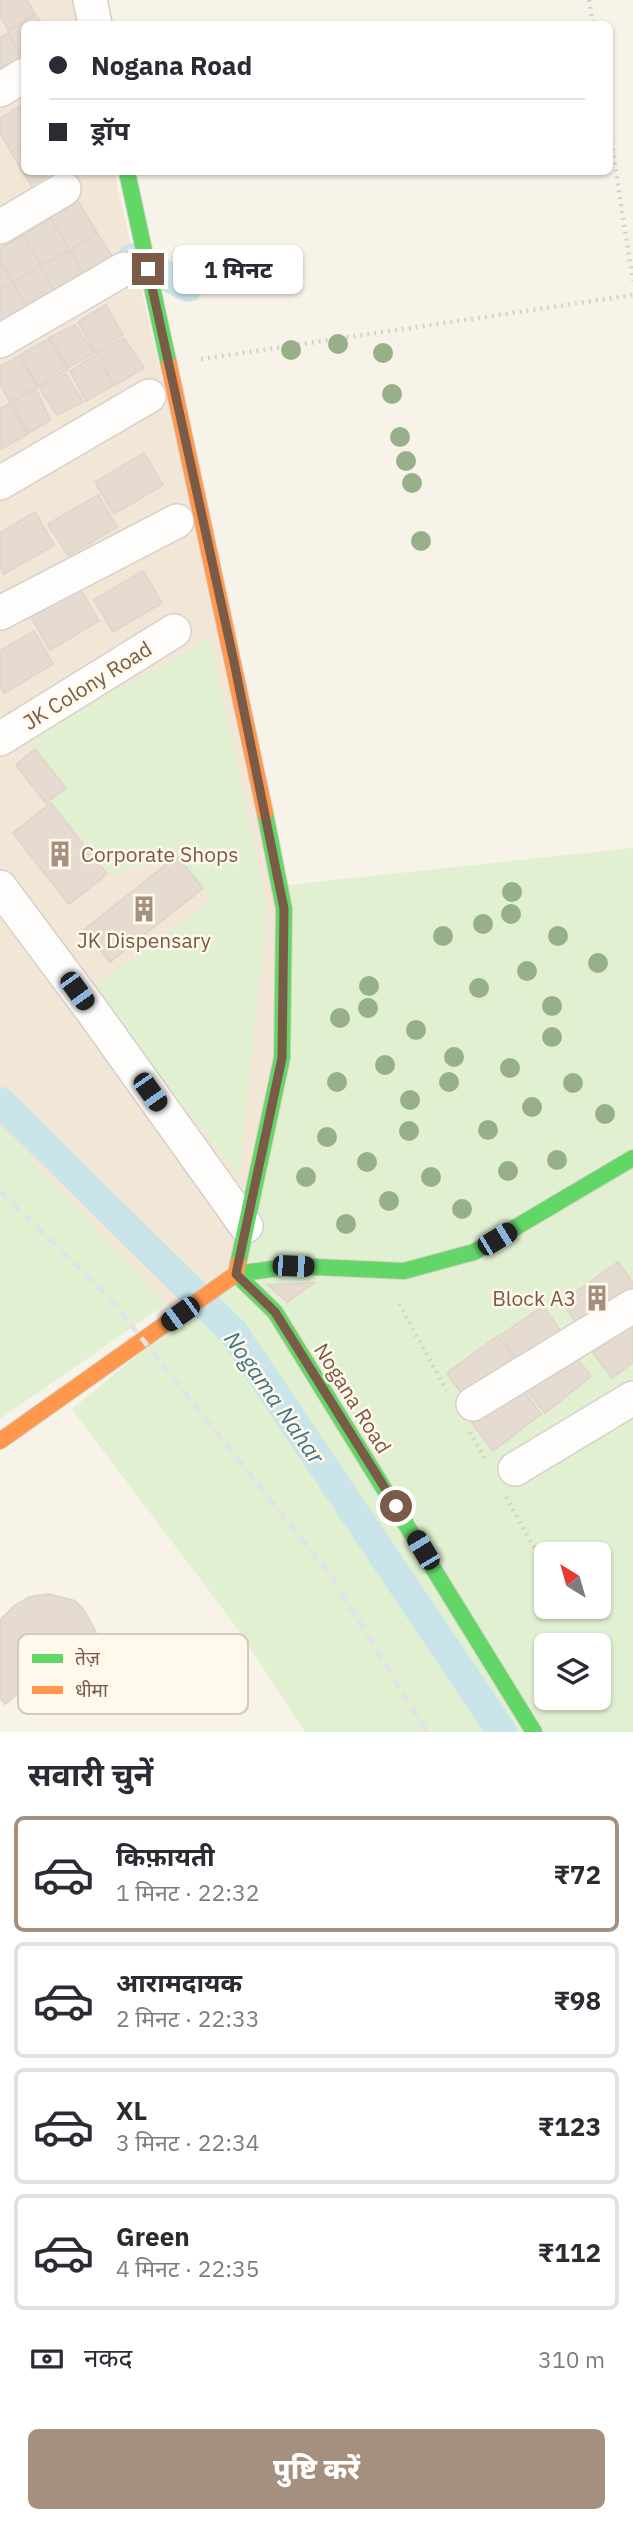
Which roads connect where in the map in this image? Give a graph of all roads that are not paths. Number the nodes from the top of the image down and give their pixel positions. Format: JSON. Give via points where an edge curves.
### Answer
{"nodes":[{"id":1,"x":90,"y":0,"type":"edge"},
{"id":2,"x":94,"y":21,"type":"edge"},
{"id":3,"x":21,"y":77,"type":"edge"},
{"id":4,"x":0,"y":90,"type":"edge"},
{"id":5,"x":128,"y":175,"type":"edge"},
{"id":6,"x":64,"y":189,"type":"dead end"},
{"id":7,"x":0,"y":227,"type":"edge"},
{"id":8,"x":124,"y":269,"type":"dead end"},
{"id":9,"x":0,"y":341,"type":"edge"},
{"id":10,"x":149,"y":396,"type":"dead end"},
{"id":11,"x":0,"y":483,"type":"edge"},
{"id":12,"x":177,"y":521,"type":"dead end"},
{"id":13,"x":0,"y":612,"type":"edge"},
{"id":14,"x":174,"y":631,"type":"dead end"},
{"id":15,"x":0,"y":739,"type":"edge"},
{"id":16,"x":0,"y":887,"type":"edge"},
{"id":17,"x":633,"y":1158,"type":"edge"},
{"id":18,"x":246,"y":1226,"type":"junction"},
{"id":19,"x":236,"y":1274,"type":"junction"},
{"id":20,"x":633,"y":1306,"type":"edge"},
{"id":21,"x":633,"y":1398,"type":"edge"},
{"id":22,"x":473,"y":1404,"type":"dead end"},
{"id":23,"x":0,"y":1441,"type":"edge"},
{"id":24,"x":514,"y":1469,"type":"dead end"},
{"id":25,"x":534,"y":1732,"type":"edge"}],
"edges":[{"from":1,"to":2,"type":"street"},
{"from":3,"to":4,"type":"street"},
{"from":5,"to":18,"type":"street","via":[[284,909],[282,1058]]},
{"from":6,"to":7,"type":"street"},
{"from":8,"to":9,"type":"street"},
{"from":10,"to":11,"type":"street"},
{"from":12,"to":13,"type":"street"},
{"from":14,"to":15,"type":"street","name":"JK Colony Road"},
{"from":16,"to":18,"type":"street"},
{"from":17,"to":19,"type":"street","via":[[474,1252],[404,1271],[293,1266]]},
{"from":18,"to":19,"type":"street"},
{"from":19,"to":23,"type":"street"},
{"from":19,"to":25,"type":"street","name":"Nogana Road","via":[[275,1312]]},
{"from":20,"to":22,"type":"street"},
{"from":21,"to":24,"type":"street"}]}
